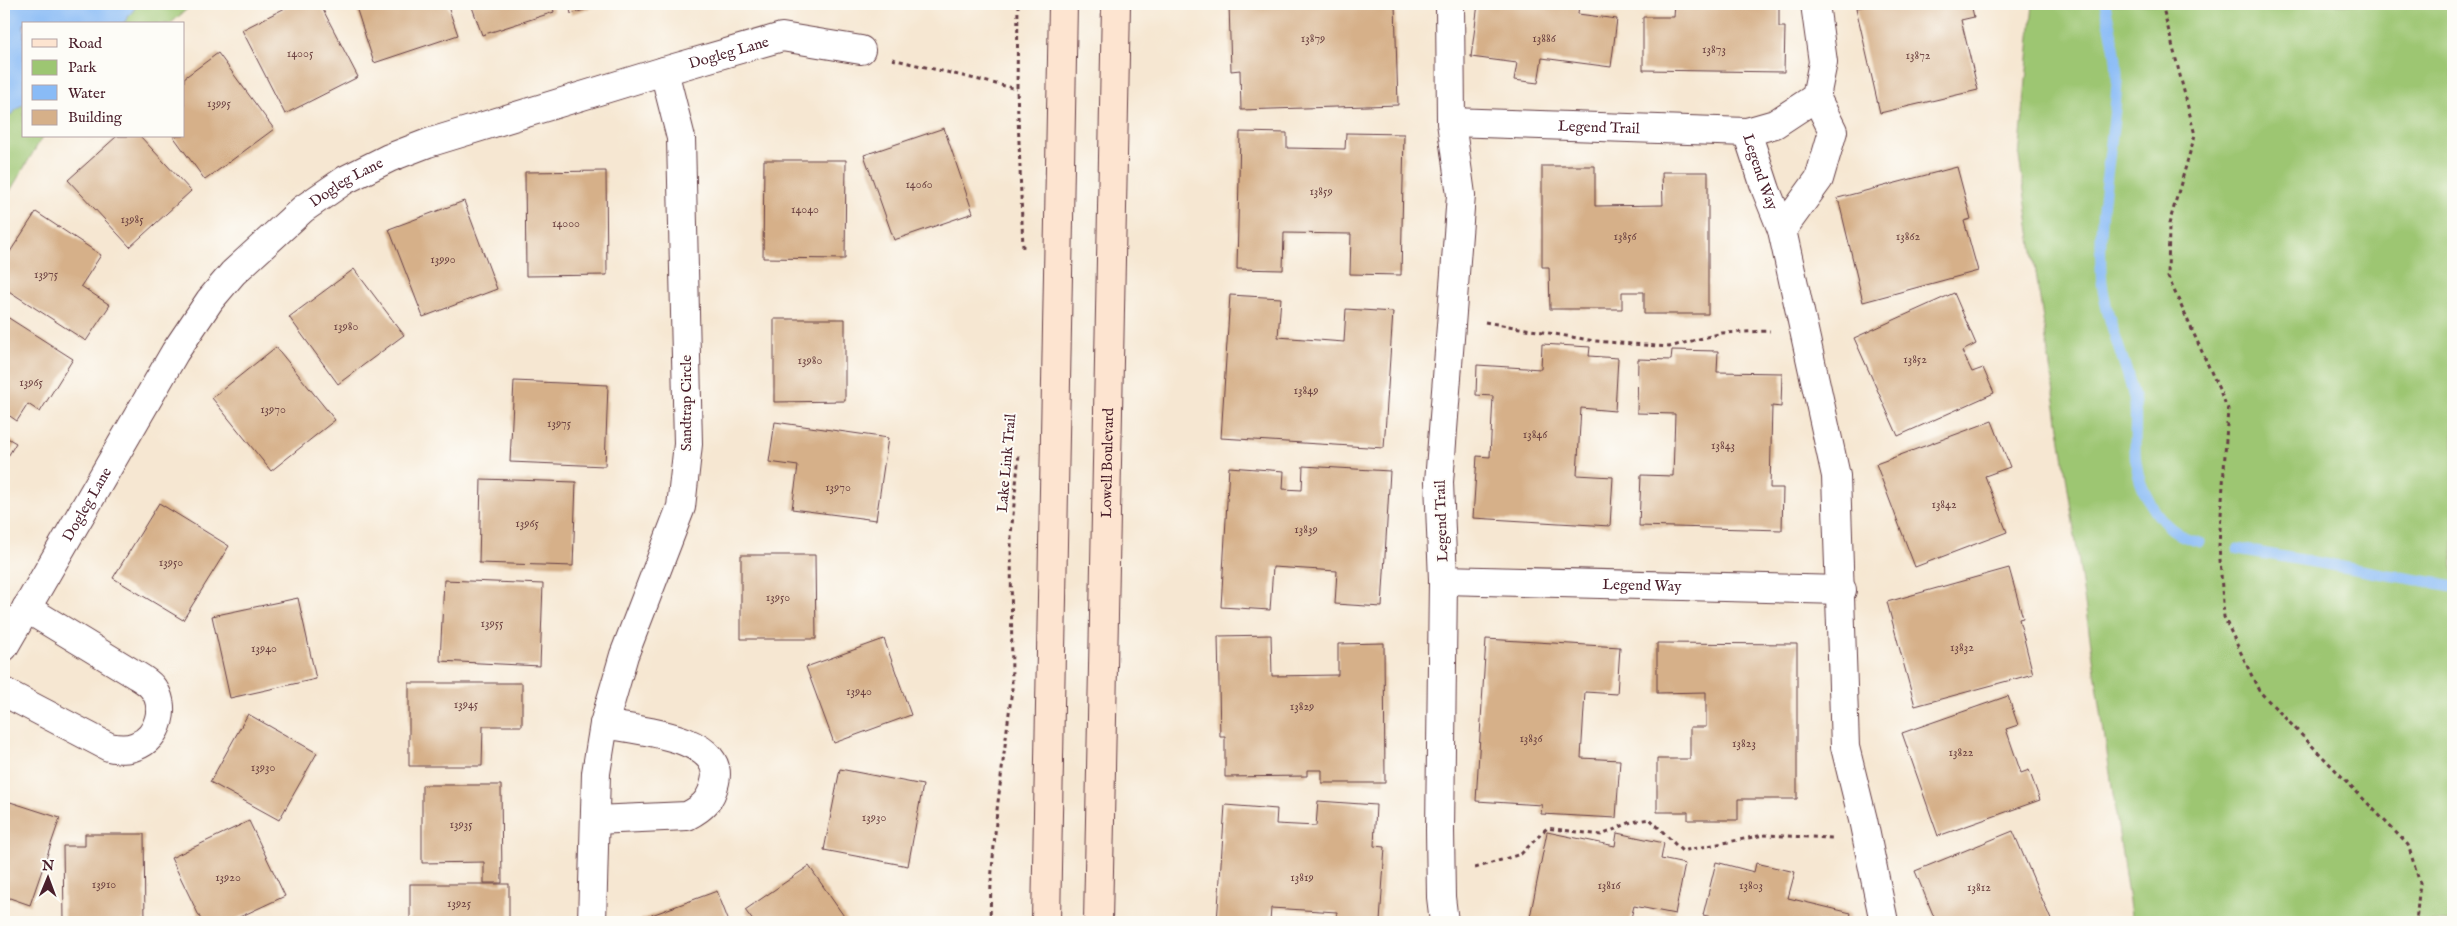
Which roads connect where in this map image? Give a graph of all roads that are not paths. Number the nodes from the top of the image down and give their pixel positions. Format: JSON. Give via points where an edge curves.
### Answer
{"nodes":[{"id":1,"x":1063,"y":4,"type":"edge"},
{"id":2,"x":1116,"y":4,"type":"edge"},
{"id":3,"x":1450,"y":4,"type":"edge"},
{"id":4,"x":1815,"y":4,"type":"edge"},
{"id":5,"x":861,"y":50,"type":"road end"},
{"id":6,"x":664,"y":70,"type":"junction"},
{"id":7,"x":1816,"y":98,"type":"junction"},
{"id":8,"x":1451,"y":122,"type":"junction"},
{"id":9,"x":1747,"y":132,"type":"junction"},
{"id":10,"x":1782,"y":230,"type":"junction"},
{"id":11,"x":1443,"y":580,"type":"junction"},
{"id":12,"x":1842,"y":590,"type":"junction"},
{"id":13,"x":26,"y":608,"type":"junction"},
{"id":14,"x":4,"y":647,"type":"edge"},
{"id":15,"x":4,"y":692,"type":"edge"},
{"id":16,"x":604,"y":724,"type":"junction"},
{"id":17,"x":595,"y":820,"type":"junction"},
{"id":18,"x":592,"y":922,"type":"edge"},
{"id":19,"x":1046,"y":922,"type":"edge"},
{"id":20,"x":1098,"y":922,"type":"edge"},
{"id":21,"x":1444,"y":922,"type":"edge"},
{"id":22,"x":1884,"y":922,"type":"edge"}],
"edges":[{"from":1,"to":19,"type":"main road"},
{"from":2,"to":20,"type":"main road","name":"Lowell Boulevard"},
{"from":3,"to":8,"type":"street","name":"Legend Trail"},
{"from":4,"to":7,"type":"street","via":[[1823,62]]},
{"from":5,"to":6,"type":"street","name":"Dogleg Lane","via":[[782,37]]},
{"from":6,"to":13,"type":"street","name":"Dogleg Lane","via":[[388,158],[345,180],[303,209],[233,273],[210,300],[175,352]]},
{"from":6,"to":16,"type":"street","name":"Sandtrap Circle","via":[[682,138],[688,444],[681,507],[624,655]]},
{"from":7,"to":9,"type":"street","name":"Legend Way","via":[[1775,124]]},
{"from":7,"to":10,"type":"street","name":"Legend Way","via":[[1833,131],[1819,179]]},
{"from":8,"to":9,"type":"street","name":"Legend Trail"},
{"from":8,"to":11,"type":"street","name":"Legend Trail","via":[[1461,195],[1439,482]]},
{"from":9,"to":10,"type":"street","name":"Legend Way"},
{"from":10,"to":12,"type":"street","name":"Legend Way","via":[[1836,476]]},
{"from":11,"to":12,"type":"street","name":"Legend Way"},
{"from":11,"to":21,"type":"street","name":"Legend Trail","via":[[1440,878]]},
{"from":12,"to":22,"type":"street","name":"Legend Way","via":[[1845,747]]},
{"from":13,"to":14,"type":"street","name":"Dogleg Lane"},
{"from":13,"to":15,"type":"street","via":[[153,687],[160,705],[159,723],[150,737],[138,746],[123,750],[109,747]]},
{"from":16,"to":17,"type":"street","name":"Sandtrap Circle","via":[[596,773]]},
{"from":16,"to":17,"type":"street","via":[[690,741],[706,752],[716,778],[712,796],[700,810],[687,816]]},
{"from":17,"to":18,"type":"street","name":"Sandtrap Circle"}]}
